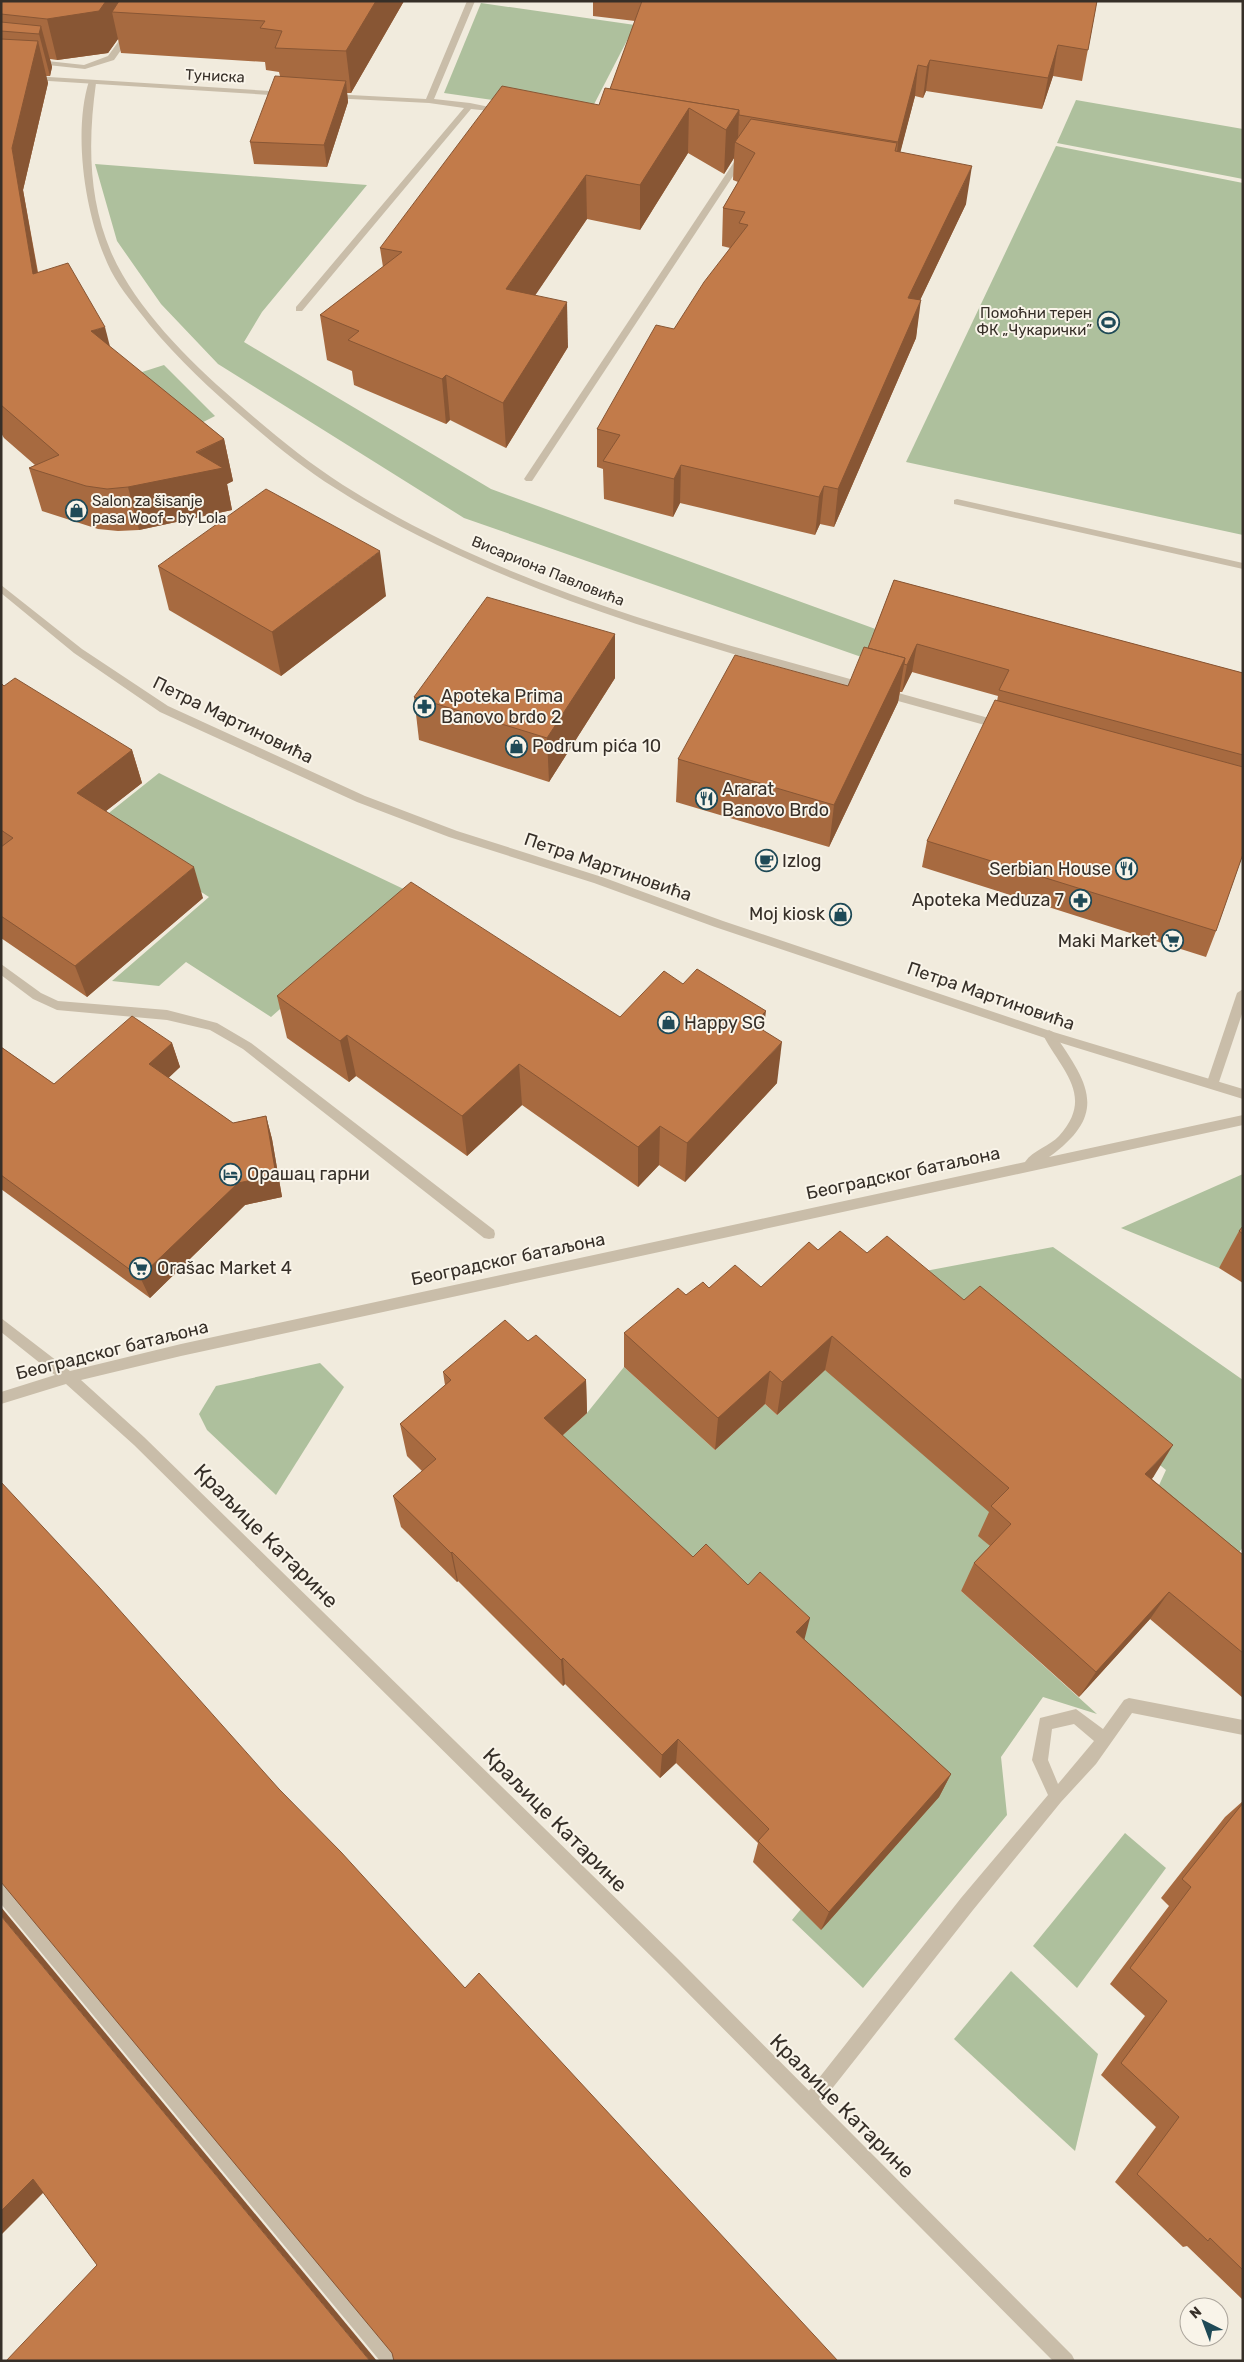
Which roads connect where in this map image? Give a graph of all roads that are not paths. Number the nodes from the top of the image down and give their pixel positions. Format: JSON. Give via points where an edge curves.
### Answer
{"nodes":[{"id":1,"x":471,"y":1,"type":"edge"},
{"id":2,"x":132,"y":27,"type":"edge"},
{"id":3,"x":1,"y":58,"type":"edge"},
{"id":4,"x":1,"y":76,"type":"edge"},
{"id":5,"x":92,"y":84,"type":"junction"},
{"id":6,"x":293,"y":94,"type":"edge"},
{"id":7,"x":322,"y":96,"type":"edge"},
{"id":8,"x":428,"y":101,"type":"junction"},
{"id":9,"x":470,"y":106,"type":"junction"},
{"id":10,"x":508,"y":112,"type":"edge"},
{"id":11,"x":755,"y":152,"type":"edge"},
{"id":12,"x":300,"y":308,"type":"dead end"},
{"id":13,"x":529,"y":479,"type":"dead end"},
{"id":14,"x":957,"y":502,"type":"dead end"},
{"id":15,"x":1243,"y":566,"type":"edge"},
{"id":16,"x":1,"y":588,"type":"edge"},
{"id":17,"x":1005,"y":726,"type":"edge"},
{"id":18,"x":1,"y":968,"type":"edge"},
{"id":19,"x":1243,"y":993,"type":"edge"},
{"id":20,"x":1049,"y":1035,"type":"junction"},
{"id":21,"x":1212,"y":1085,"type":"junction"},
{"id":22,"x":1243,"y":1094,"type":"edge"},
{"id":23,"x":1243,"y":1120,"type":"edge"},
{"id":24,"x":1024,"y":1167,"type":"junction"},
{"id":25,"x":489,"y":1234,"type":"dead end"},
{"id":26,"x":1,"y":1324,"type":"edge"},
{"id":27,"x":68,"y":1377,"type":"junction"},
{"id":28,"x":1,"y":1398,"type":"edge"},
{"id":29,"x":1243,"y":1728,"type":"edge"},
{"id":30,"x":1104,"y":1740,"type":"junction"},
{"id":31,"x":1056,"y":1796,"type":"junction"},
{"id":32,"x":1,"y":1891,"type":"edge"},
{"id":33,"x":810,"y":2103,"type":"junction"},
{"id":34,"x":392,"y":2361,"type":"edge"},
{"id":35,"x":1066,"y":2361,"type":"edge"}],
"edges":[{"from":1,"to":8,"type":"street"},
{"from":2,"to":3,"type":"street","via":[[111,58],[85,67]]},
{"from":4,"to":5,"type":"street","name":"Туниска"},
{"from":5,"to":6,"type":"street","name":"Туниска"},
{"from":5,"to":17,"type":"street","name":"Висариона Павловића","via":[[86,120],[85,157],[94,209],[117,274],[153,324],[188,363],[281,445],[326,478],[417,530],[542,588],[722,648]]},
{"from":7,"to":8,"type":"street"},
{"from":8,"to":9,"type":"street"},
{"from":9,"to":10,"type":"street"},
{"from":9,"to":12,"type":"street"},
{"from":11,"to":13,"type":"street","via":[[741,150]]},
{"from":14,"to":15,"type":"street"},
{"from":16,"to":20,"type":"street","name":"Петра Мартиновића","via":[[78,650],[164,709],[361,800]]},
{"from":18,"to":25,"type":"street","via":[[37,996],[57,1005],[166,1015],[212,1026],[246,1046]]},
{"from":19,"to":21,"type":"street"},
{"from":20,"to":21,"type":"street","name":"Петра Мартиновића"},
{"from":20,"to":24,"type":"street","name":"Београдског батаљона","via":[[1075,1074],[1081,1092],[1080,1115],[1063,1140]]},
{"from":21,"to":22,"type":"street","name":"Петра Мартиновића"},
{"from":23,"to":24,"type":"street","name":"Београдског батаљона"},
{"from":24,"to":27,"type":"street","name":"Београдског батаљона"},
{"from":26,"to":27,"type":"street","name":"Краљице Катарине"},
{"from":27,"to":28,"type":"street","name":"Београдског батаљона"},
{"from":27,"to":33,"type":"street","name":"Краљице Катарине","via":[[139,1441]]},
{"from":29,"to":30,"type":"street","via":[[1128,1705]]},
{"from":30,"to":31,"type":"street"},
{"from":30,"to":31,"type":"street","via":[[1076,1716],[1045,1723],[1040,1760]]},
{"from":31,"to":33,"type":"street"},
{"from":32,"to":34,"type":"street"},
{"from":33,"to":35,"type":"street","name":"Краљице Катарине"}]}
